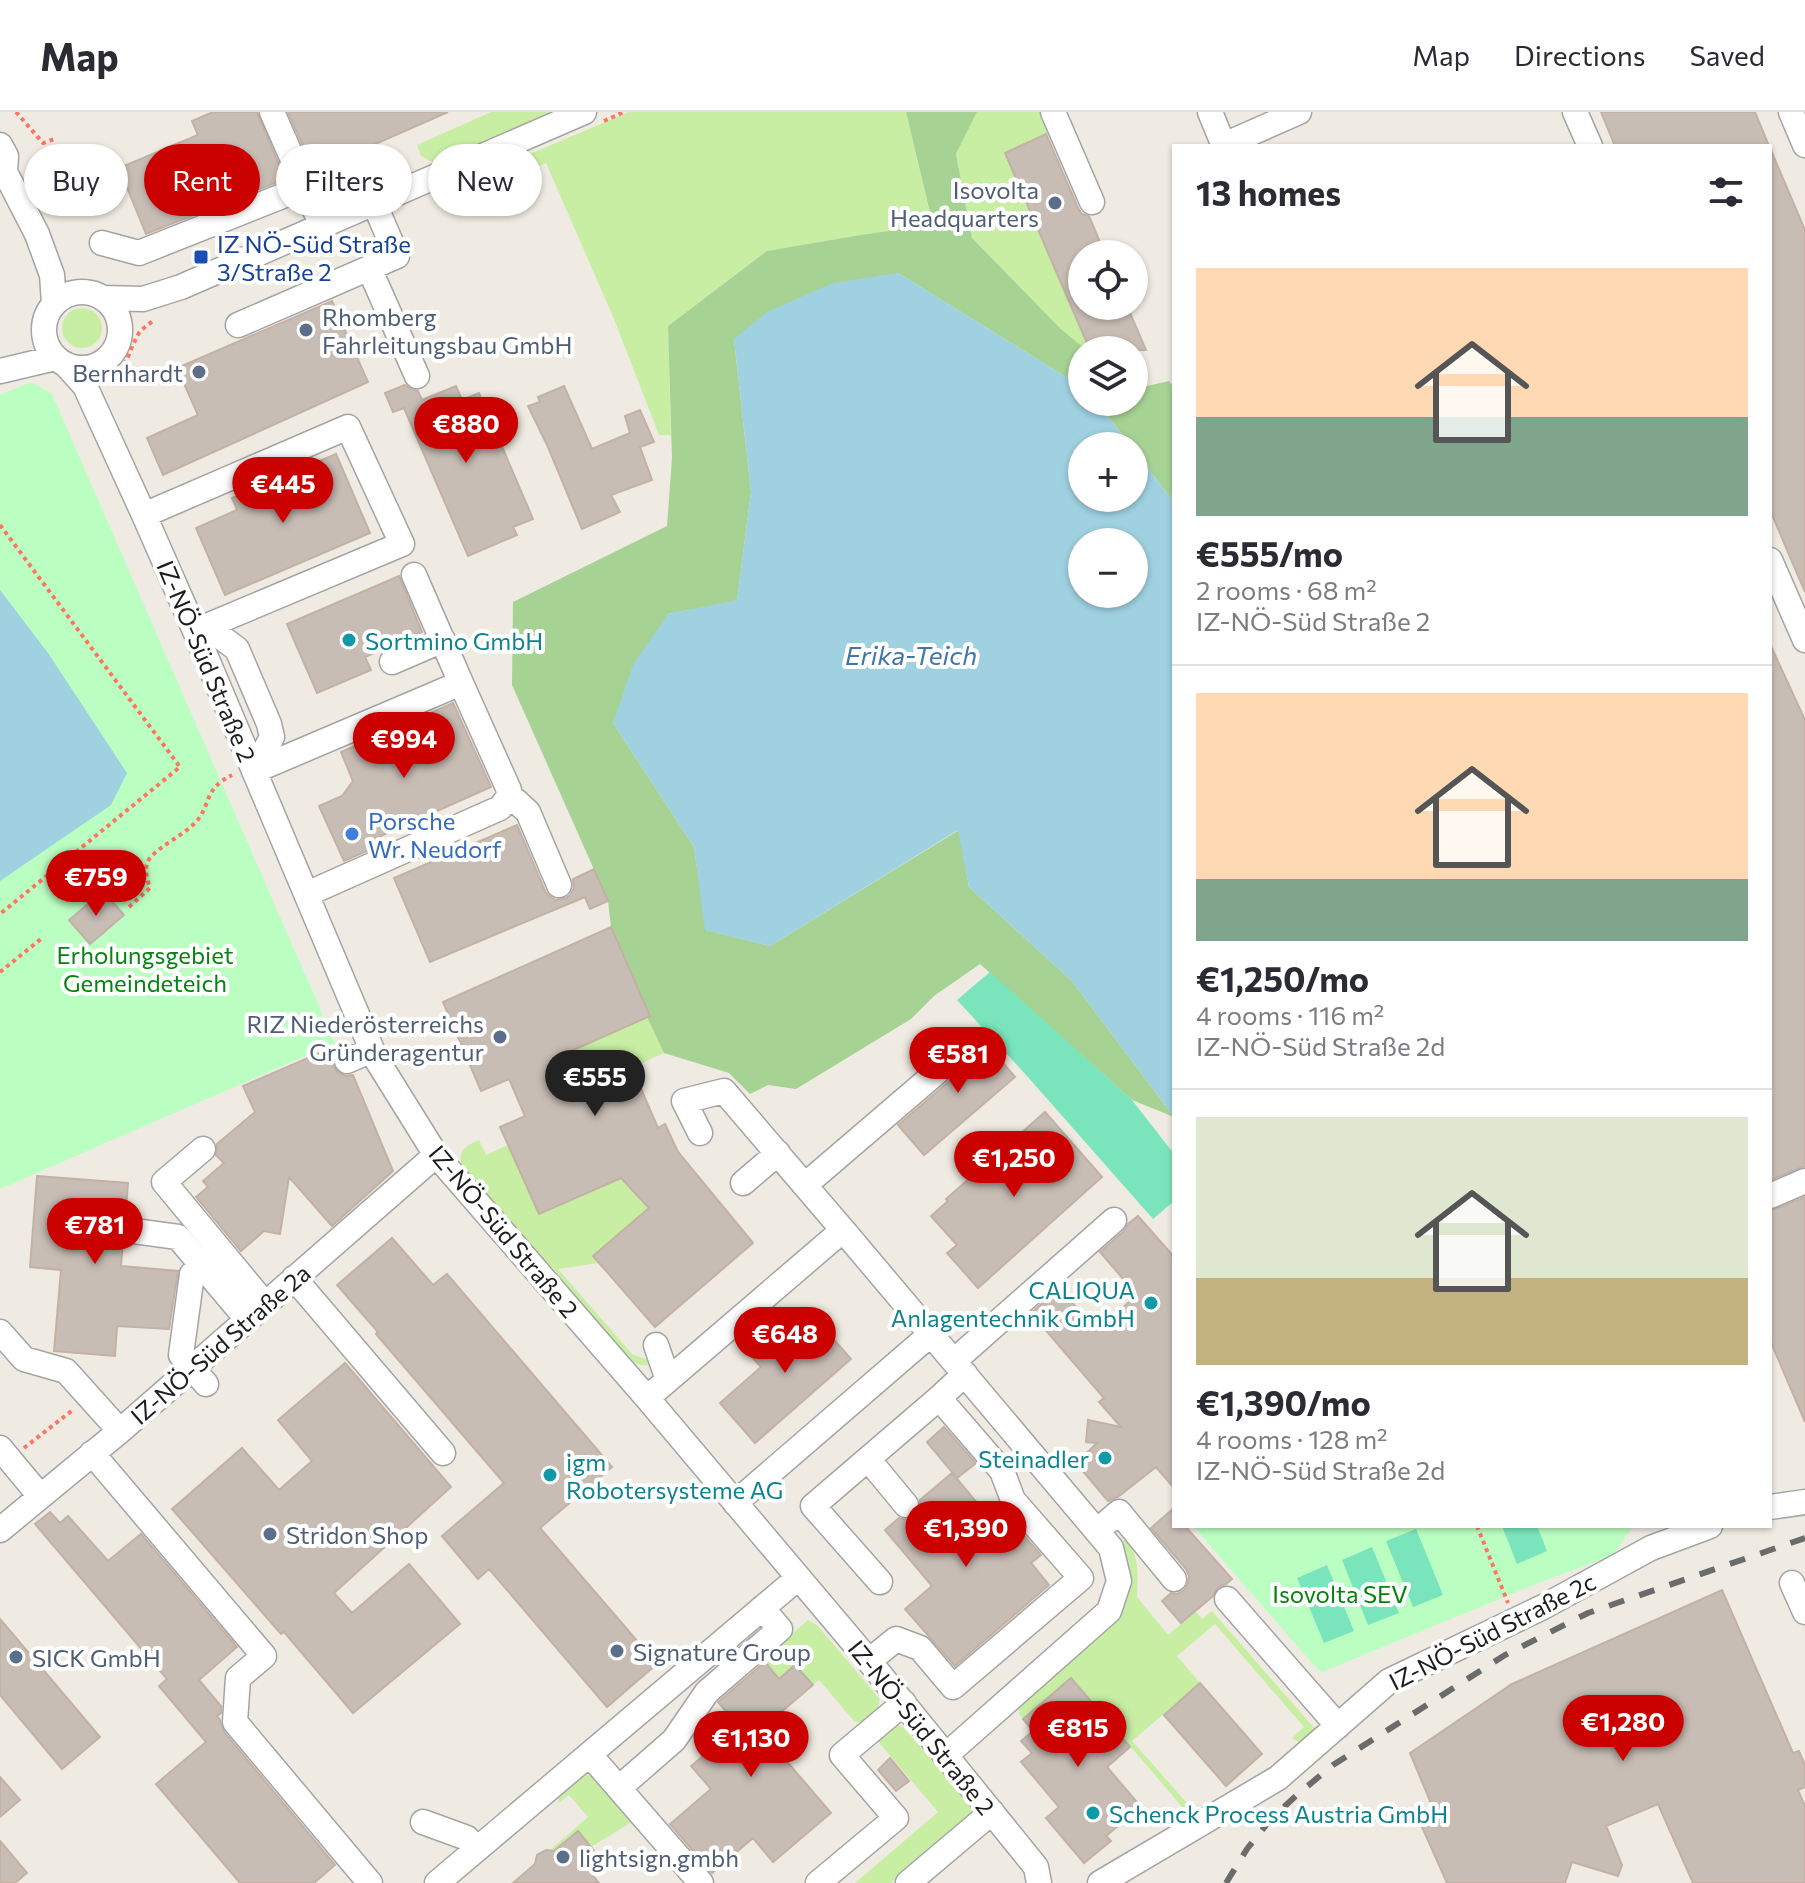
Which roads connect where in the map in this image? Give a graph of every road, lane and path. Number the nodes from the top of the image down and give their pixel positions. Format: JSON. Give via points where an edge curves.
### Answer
{"nodes":[{"id":1,"x":16,"y":112,"type":"edge"},
{"id":2,"x":272,"y":112,"type":"edge"},
{"id":3,"x":1053,"y":112,"type":"edge"},
{"id":4,"x":1210,"y":112,"type":"edge"},
{"id":5,"x":1299,"y":112,"type":"edge"},
{"id":6,"x":1575,"y":112,"type":"edge"},
{"id":7,"x":1791,"y":112,"type":"edge"},
{"id":8,"x":579,"y":113,"type":"edge"},
{"id":9,"x":57,"y":138,"type":"dead end"},
{"id":10,"x":286,"y":144,"type":"edge"},
{"id":11,"x":1224,"y":144,"type":"edge"},
{"id":12,"x":1226,"y":144,"type":"edge"},
{"id":13,"x":1589,"y":144,"type":"edge"},
{"id":14,"x":0,"y":145,"type":"edge"},
{"id":15,"x":1805,"y":145,"type":"edge"},
{"id":16,"x":2,"y":171,"type":"edge"},
{"id":17,"x":412,"y":186,"type":"edge"},
{"id":18,"x":276,"y":199,"type":"edge"},
{"id":19,"x":1092,"y":202,"type":"dead end"},
{"id":20,"x":318,"y":216,"type":"edge"},
{"id":21,"x":345,"y":216,"type":"edge"},
{"id":22,"x":380,"y":216,"type":"edge"},
{"id":23,"x":322,"y":226,"type":"junction"},
{"id":24,"x":37,"y":234,"type":"junction"},
{"id":25,"x":102,"y":243,"type":"dead end"},
{"id":26,"x":369,"y":268,"type":"junction"},
{"id":27,"x":181,"y":287,"type":"junction"},
{"id":28,"x":96,"y":295,"type":"junction"},
{"id":29,"x":54,"y":303,"type":"junction"},
{"id":30,"x":238,"y":325,"type":"dead end"},
{"id":31,"x":43,"y":329,"type":"junction"},
{"id":32,"x":120,"y":335,"type":"junction"},
{"id":33,"x":108,"y":357,"type":"junction"},
{"id":34,"x":60,"y":361,"type":"junction"},
{"id":35,"x":0,"y":362,"type":"edge"},
{"id":36,"x":0,"y":371,"type":"edge"},
{"id":37,"x":417,"y":376,"type":"dead end"},
{"id":38,"x":109,"y":436,"type":"junction"},
{"id":39,"x":144,"y":515,"type":"junction"},
{"id":40,"x":0,"y":525,"type":"edge"},
{"id":41,"x":1772,"y":565,"type":"edge"},
{"id":42,"x":414,"y":575,"type":"dead end"},
{"id":43,"x":201,"y":629,"type":"junction"},
{"id":44,"x":443,"y":640,"type":"junction"},
{"id":45,"x":1805,"y":640,"type":"edge"},
{"id":46,"x":392,"y":662,"type":"dead end"},
{"id":47,"x":461,"y":683,"type":"junction"},
{"id":48,"x":253,"y":768,"type":"junction"},
{"id":49,"x":508,"y":798,"type":"junction"},
{"id":50,"x":559,"y":885,"type":"dead end"},
{"id":51,"x":307,"y":894,"type":"junction"},
{"id":52,"x":129,"y":907,"type":"dead end"},
{"id":53,"x":0,"y":914,"type":"edge"},
{"id":54,"x":41,"y":939,"type":"dead end"},
{"id":55,"x":0,"y":972,"type":"edge"},
{"id":56,"x":372,"y":1050,"type":"junction"},
{"id":57,"x":347,"y":1061,"type":"dead end"},
{"id":58,"x":937,"y":1072,"type":"dead end"},
{"id":59,"x":700,"y":1133,"type":"dead end"},
{"id":60,"x":203,"y":1149,"type":"dead end"},
{"id":61,"x":778,"y":1153,"type":"junction"},
{"id":62,"x":436,"y":1155,"type":"junction"},
{"id":63,"x":1805,"y":1181,"type":"edge"},
{"id":64,"x":743,"y":1183,"type":"dead end"},
{"id":65,"x":805,"y":1185,"type":"junction"},
{"id":66,"x":1772,"y":1195,"type":"edge"},
{"id":67,"x":1114,"y":1220,"type":"dead end"},
{"id":68,"x":843,"y":1230,"type":"junction"},
{"id":69,"x":134,"y":1231,"type":"dead end"},
{"id":70,"x":202,"y":1265,"type":"junction"},
{"id":71,"x":294,"y":1278,"type":"junction"},
{"id":72,"x":256,"y":1312,"type":"junction"},
{"id":73,"x":0,"y":1332,"type":"edge"},
{"id":74,"x":931,"y":1334,"type":"junction"},
{"id":75,"x":656,"y":1345,"type":"dead end"},
{"id":76,"x":960,"y":1368,"type":"junction"},
{"id":77,"x":199,"y":1376,"type":"junction"},
{"id":78,"x":668,"y":1380,"type":"junction"},
{"id":79,"x":88,"y":1397,"type":"junction"},
{"id":80,"x":647,"y":1398,"type":"junction"},
{"id":81,"x":939,"y":1398,"type":"junction"},
{"id":82,"x":120,"y":1431,"type":"junction"},
{"id":83,"x":1028,"y":1448,"type":"junction"},
{"id":84,"x":92,"y":1453,"type":"junction"},
{"id":85,"x":443,"y":1453,"type":"dead end"},
{"id":86,"x":5,"y":1454,"type":"edge"},
{"id":87,"x":868,"y":1459,"type":"junction"},
{"id":88,"x":1002,"y":1471,"type":"junction"},
{"id":89,"x":40,"y":1496,"type":"junction"},
{"id":90,"x":1805,"y":1502,"type":"edge"},
{"id":91,"x":735,"y":1503,"type":"junction"},
{"id":92,"x":906,"y":1505,"type":"dead end"},
{"id":93,"x":1772,"y":1507,"type":"edge"},
{"id":94,"x":1478,"y":1528,"type":"edge"},
{"id":95,"x":1705,"y":1528,"type":"edge"},
{"id":96,"x":0,"y":1530,"type":"edge"},
{"id":97,"x":1097,"y":1531,"type":"junction"},
{"id":98,"x":798,"y":1578,"type":"junction"},
{"id":99,"x":1174,"y":1579,"type":"dead end"},
{"id":100,"x":880,"y":1582,"type":"dead end"},
{"id":101,"x":1792,"y":1583,"type":"dead end"},
{"id":102,"x":1227,"y":1599,"type":"dead end"},
{"id":103,"x":762,"y":1608,"type":"junction"},
{"id":104,"x":1805,"y":1612,"type":"edge"},
{"id":105,"x":1516,"y":1620,"type":"junction"},
{"id":106,"x":869,"y":1661,"type":"junction"},
{"id":107,"x":904,"y":1703,"type":"junction"},
{"id":108,"x":1338,"y":1726,"type":"junction"},
{"id":109,"x":590,"y":1755,"type":"junction"},
{"id":110,"x":945,"y":1756,"type":"junction"},
{"id":111,"x":619,"y":1788,"type":"junction"},
{"id":112,"x":992,"y":1812,"type":"junction"},
{"id":113,"x":423,"y":1822,"type":"dead end"},
{"id":114,"x":476,"y":1850,"type":"junction"},
{"id":115,"x":463,"y":1875,"type":"edge"},
{"id":116,"x":370,"y":1883,"type":"edge"},
{"id":117,"x":437,"y":1883,"type":"edge"},
{"id":118,"x":701,"y":1883,"type":"edge"},
{"id":119,"x":818,"y":1883,"type":"edge"},
{"id":120,"x":908,"y":1883,"type":"edge"},
{"id":121,"x":1039,"y":1883,"type":"edge"},
{"id":122,"x":1100,"y":1883,"type":"edge"}],
"edges":[{"from":1,"to":9,"type":"path","via":[[43,143]]},
{"from":2,"to":10,"type":"street"},
{"from":3,"to":19,"type":"street"},
{"from":4,"to":11,"type":"street"},
{"from":5,"to":12,"type":"street"},
{"from":6,"to":13,"type":"street"},
{"from":7,"to":15,"type":"street"},
{"from":8,"to":17,"type":"street"},
{"from":14,"to":16,"type":"street","via":[[6,156]]},
{"from":16,"to":24,"type":"street"},
{"from":18,"to":25,"type":"street","via":[[139,253]]},
{"from":20,"to":23,"type":"street"},
{"from":21,"to":23,"type":"street"},
{"from":22,"to":26,"type":"street","via":[[397,256]]},
{"from":23,"to":27,"type":"street"},
{"from":24,"to":28,"type":"street","via":[[70,277]]},
{"from":24,"to":29,"type":"street","via":[[52,275]]},
{"from":26,"to":30,"type":"street"},
{"from":26,"to":37,"type":"street"},
{"from":27,"to":28,"type":"street","via":[[143,299]]},
{"from":27,"to":32,"type":"street"},
{"from":28,"to":29,"type":"street","via":[[79,292]]},
{"from":28,"to":32,"type":"street","via":[[112,307]]},
{"from":29,"to":31,"type":"street"},
{"from":31,"to":34,"type":"street","via":[[47,346]]},
{"from":31,"to":35,"type":"street"},
{"from":32,"to":33,"type":"street"},
{"from":33,"to":34,"type":"street","via":[[79,368]]},
{"from":33,"to":38,"type":"street","name":"IZ-NÖ-Süd Straße 2","via":[[103,388]]},
{"from":34,"to":36,"type":"street"},
{"from":34,"to":38,"type":"street","name":"IZ-NÖ-Süd Straße 2","via":[[85,386]]},
{"from":38,"to":39,"type":"street","name":"IZ-NÖ-Süd Straße 2"},
{"from":39,"to":43,"type":"street","name":"IZ-NÖ-Süd Straße 2"},
{"from":39,"to":43,"type":"street","via":[[348,427],[402,544]]},
{"from":40,"to":53,"type":"path","via":[[180,767]]},
{"from":41,"to":45,"type":"street"},
{"from":42,"to":44,"type":"street"},
{"from":43,"to":48,"type":"street","via":[[237,649],[269,724],[272,737]]},
{"from":44,"to":46,"type":"street"},
{"from":44,"to":47,"type":"street"},
{"from":47,"to":48,"type":"street"},
{"from":47,"to":49,"type":"street"},
{"from":48,"to":51,"type":"street","name":"IZ-NÖ-Süd Straße 2"},
{"from":48,"to":52,"type":"path","via":[[220,781],[196,821],[149,859],[150,888]]},
{"from":49,"to":50,"type":"street","via":[[528,812]]},
{"from":49,"to":51,"type":"street","via":[[500,808]]},
{"from":51,"to":56,"type":"street","name":"IZ-NÖ-Süd Straße 2"},
{"from":54,"to":55,"type":"path"},
{"from":56,"to":57,"type":"street"},
{"from":56,"to":62,"type":"street","name":"IZ-NÖ-Süd Straße 2"},
{"from":58,"to":65,"type":"street"},
{"from":59,"to":61,"type":"street","via":[[684,1101],[724,1091]]},
{"from":60,"to":72,"type":"street","via":[[164,1182]]},
{"from":61,"to":64,"type":"street"},
{"from":61,"to":65,"type":"street"},
{"from":62,"to":71,"type":"street","name":"IZ-NÖ-Süd Straße 2a"},
{"from":62,"to":80,"type":"street","name":"IZ-NÖ-Süd Straße 2"},
{"from":63,"to":66,"type":"street"},
{"from":65,"to":68,"type":"street"},
{"from":67,"to":76,"type":"street"},
{"from":68,"to":74,"type":"street"},
{"from":68,"to":78,"type":"street"},
{"from":69,"to":70,"type":"street","via":[[178,1237]]},
{"from":70,"to":72,"type":"street"},
{"from":70,"to":77,"type":"street","via":[[192,1274],[181,1355]]},
{"from":71,"to":72,"type":"street","name":"IZ-NÖ-Süd Straße 2a"},
{"from":71,"to":85,"type":"street"},
{"from":72,"to":77,"type":"street","name":"IZ-NÖ-Süd Straße 2a"},
{"from":73,"to":79,"type":"street","via":[[24,1359],[66,1371]]},
{"from":74,"to":76,"type":"street"},
{"from":74,"to":91,"type":"street"},
{"from":75,"to":78,"type":"street"},
{"from":76,"to":81,"type":"street"},
{"from":76,"to":83,"type":"street"},
{"from":77,"to":82,"type":"street","name":"IZ-NÖ-Süd Straße 2a"},
{"from":78,"to":80,"type":"street"},
{"from":79,"to":82,"type":"street"},
{"from":79,"to":86,"type":"path"},
{"from":80,"to":91,"type":"street","name":"IZ-NÖ-Süd Straße 2"},
{"from":81,"to":87,"type":"street"},
{"from":81,"to":88,"type":"street"},
{"from":82,"to":84,"type":"street","name":"IZ-NÖ-Süd Straße 2a"},
{"from":83,"to":88,"type":"street"},
{"from":83,"to":97,"type":"street"},
{"from":84,"to":89,"type":"street","name":"IZ-NÖ-Süd Straße 2a"},
{"from":84,"to":116,"type":"street","via":[[264,1656],[238,1678],[235,1722]]},
{"from":86,"to":89,"type":"street"},
{"from":87,"to":92,"type":"street"},
{"from":87,"to":100,"type":"street","via":[[813,1506]]},
{"from":88,"to":106,"type":"street","via":[[1013,1500],[1081,1578],[953,1687],[920,1648],[896,1639]]},
{"from":89,"to":96,"type":"street","name":"IZ-NÖ-Süd Straße 2a"},
{"from":90,"to":93,"type":"street"},
{"from":91,"to":98,"type":"street","name":"IZ-NÖ-Süd Straße 2"},
{"from":94,"to":105,"type":"path"},
{"from":95,"to":105,"type":"street","name":"IZ-NÖ-Süd Straße 2c","via":[[1651,1548]]},
{"from":97,"to":99,"type":"street","via":[[1119,1512]]},
{"from":97,"to":110,"type":"street","via":[[1111,1548],[1119,1581],[1109,1611]]},
{"from":98,"to":103,"type":"street"},
{"from":98,"to":106,"type":"street","name":"IZ-NÖ-Süd Straße 2"},
{"from":101,"to":104,"type":"street"},
{"from":102,"to":108,"type":"street"},
{"from":103,"to":109,"type":"street"},
{"from":103,"to":111,"type":"street","via":[[780,1629],[707,1692],[674,1740]]},
{"from":105,"to":108,"type":"street","name":"IZ-NÖ-Süd Straße 2c","via":[[1389,1681]]},
{"from":106,"to":107,"type":"street","name":"IZ-NÖ-Süd Straße 2"},
{"from":107,"to":110,"type":"street","name":"IZ-NÖ-Süd Straße 2"},
{"from":107,"to":119,"type":"street","via":[[842,1755],[896,1818]]},
{"from":108,"to":122,"type":"street","name":"IZ-NÖ-Süd Straße 2c","via":[[1278,1778]]},
{"from":109,"to":111,"type":"street"},
{"from":109,"to":114,"type":"street"},
{"from":110,"to":112,"type":"street","name":"IZ-NÖ-Süd Straße 2"},
{"from":111,"to":118,"type":"street"},
{"from":112,"to":120,"type":"street"},
{"from":112,"to":121,"type":"street","name":"IZ-NÖ-Süd Straße 2","via":[[1036,1867]]},
{"from":113,"to":114,"type":"street","via":[[467,1838]]},
{"from":114,"to":115,"type":"street"},
{"from":115,"to":117,"type":"street"}]}
